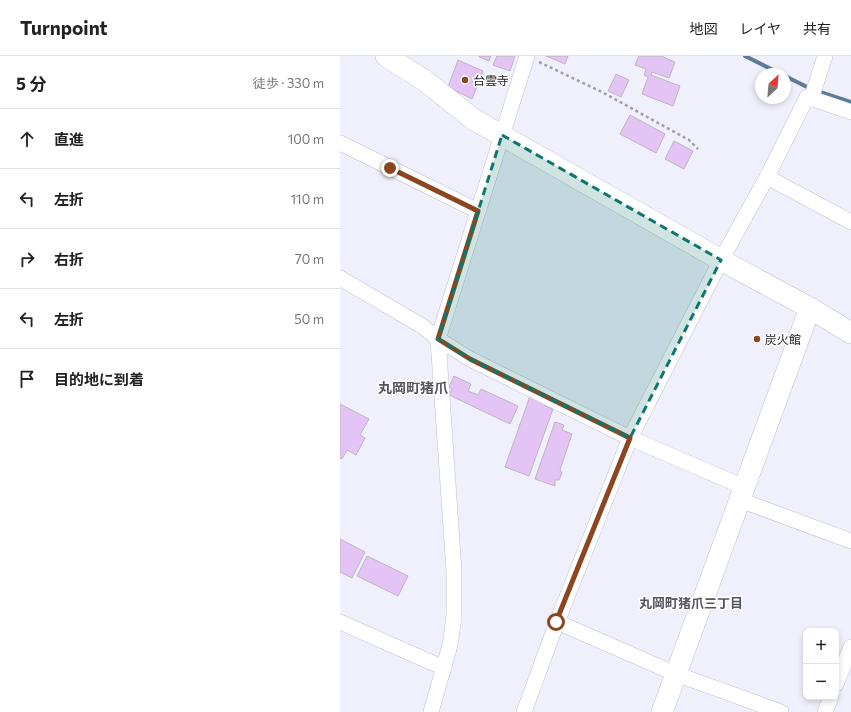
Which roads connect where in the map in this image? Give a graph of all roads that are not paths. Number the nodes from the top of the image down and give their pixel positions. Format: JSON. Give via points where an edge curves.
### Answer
{"nodes":[{"id":1,"x":386,"y":56,"type":"edge"},
{"id":2,"x":825,"y":56,"type":"edge"},
{"id":3,"x":530,"y":57,"type":"edge"},
{"id":4,"x":811,"y":98,"type":"junction"},
{"id":5,"x":851,"y":112,"type":"edge"},
{"id":6,"x":502,"y":135,"type":"junction"},
{"id":7,"x":340,"y":143,"type":"edge"},
{"id":8,"x":766,"y":177,"type":"junction"},
{"id":9,"x":478,"y":211,"type":"junction"},
{"id":10,"x":851,"y":222,"type":"edge"},
{"id":11,"x":720,"y":260,"type":"junction"},
{"id":12,"x":340,"y":278,"type":"edge"},
{"id":13,"x":810,"y":308,"type":"junction"},
{"id":14,"x":851,"y":333,"type":"edge"},
{"id":15,"x":438,"y":339,"type":"junction"},
{"id":16,"x":630,"y":438,"type":"junction"},
{"id":17,"x":742,"y":494,"type":"junction"},
{"id":18,"x":851,"y":541,"type":"edge"},
{"id":19,"x":340,"y":622,"type":"edge"},
{"id":20,"x":556,"y":622,"type":"junction"},
{"id":21,"x":851,"y":646,"type":"edge"},
{"id":22,"x":444,"y":668,"type":"junction"},
{"id":23,"x":676,"y":674,"type":"junction"},
{"id":24,"x":839,"y":676,"type":"edge"},
{"id":25,"x":830,"y":700,"type":"edge"},
{"id":26,"x":431,"y":712,"type":"edge"},
{"id":27,"x":524,"y":712,"type":"edge"},
{"id":28,"x":662,"y":712,"type":"edge"},
{"id":29,"x":781,"y":712,"type":"edge"},
{"id":30,"x":825,"y":712,"type":"edge"}],
"edges":[{"from":1,"to":6,"type":"street","via":[[424,80],[473,118]]},
{"from":2,"to":4,"type":"street"},
{"from":3,"to":6,"type":"street"},
{"from":4,"to":5,"type":"street"},
{"from":4,"to":8,"type":"street","via":[[807,97]]},
{"from":6,"to":9,"type":"street"},
{"from":6,"to":11,"type":"street"},
{"from":7,"to":9,"type":"street"},
{"from":8,"to":10,"type":"street"},
{"from":8,"to":11,"type":"street"},
{"from":9,"to":15,"type":"street"},
{"from":11,"to":13,"type":"street"},
{"from":11,"to":16,"type":"street"},
{"from":12,"to":15,"type":"street","via":[[422,326]]},
{"from":13,"to":14,"type":"street"},
{"from":13,"to":17,"type":"street"},
{"from":15,"to":16,"type":"street","via":[[470,359]]},
{"from":15,"to":22,"type":"street","via":[[454,571],[454,616]]},
{"from":16,"to":17,"type":"street"},
{"from":16,"to":20,"type":"street"},
{"from":17,"to":18,"type":"street"},
{"from":17,"to":23,"type":"street"},
{"from":19,"to":22,"type":"street"},
{"from":20,"to":23,"type":"street"},
{"from":20,"to":27,"type":"street"},
{"from":21,"to":24,"type":"street"},
{"from":22,"to":26,"type":"street"},
{"from":23,"to":28,"type":"street"},
{"from":23,"to":29,"type":"street"},
{"from":25,"to":30,"type":"street"}]}
